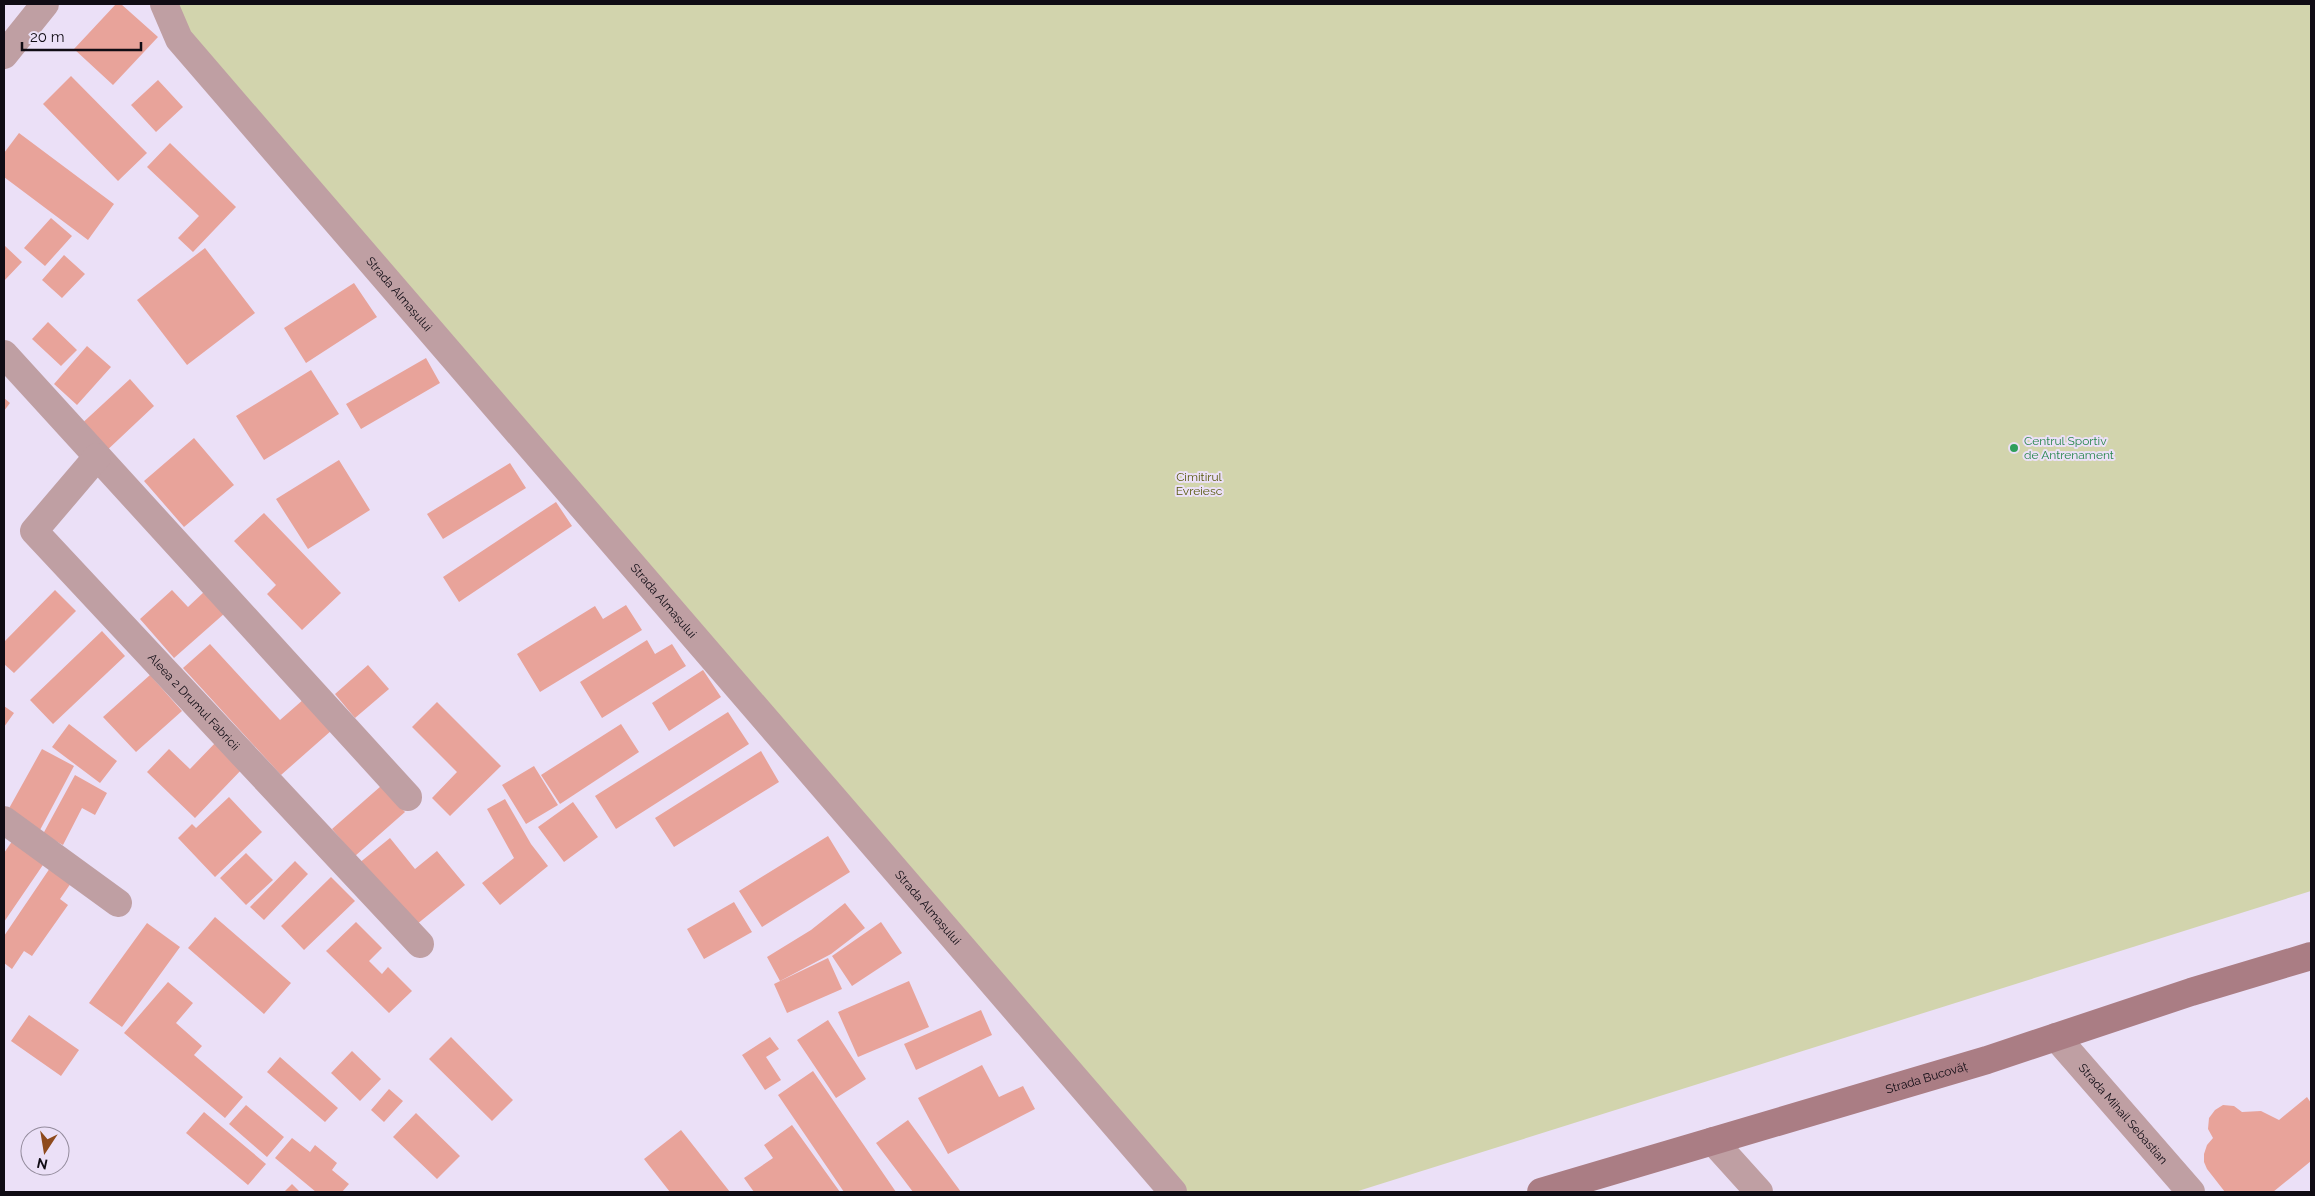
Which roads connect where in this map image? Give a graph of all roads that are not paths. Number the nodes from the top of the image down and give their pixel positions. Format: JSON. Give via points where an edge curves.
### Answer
{"nodes":[{"id":1,"x":45,"y":4,"type":"edge"},
{"id":2,"x":164,"y":4,"type":"edge"},
{"id":3,"x":4,"y":55,"type":"edge"},
{"id":4,"x":4,"y":354,"type":"edge"},
{"id":5,"x":97,"y":458,"type":"junction"},
{"id":6,"x":408,"y":797,"type":"dead end"},
{"id":7,"x":4,"y":820,"type":"edge"},
{"id":8,"x":118,"y":903,"type":"dead end"},
{"id":9,"x":420,"y":944,"type":"dead end"},
{"id":10,"x":2311,"y":956,"type":"edge"},
{"id":11,"x":2056,"y":1037,"type":"junction"},
{"id":12,"x":1713,"y":1141,"type":"junction"},
{"id":13,"x":1173,"y":1192,"type":"edge"},
{"id":14,"x":1541,"y":1192,"type":"edge"},
{"id":15,"x":1759,"y":1192,"type":"edge"},
{"id":16,"x":2191,"y":1192,"type":"edge"}],
"edges":[{"from":1,"to":3,"type":"street"},
{"from":2,"to":13,"type":"street","name":"Strada Almașului","via":[[179,39]]},
{"from":4,"to":5,"type":"street"},
{"from":5,"to":6,"type":"street"},
{"from":5,"to":9,"type":"street","name":"Aleea 2 Drumul Fabricii","via":[[34,531]]},
{"from":7,"to":8,"type":"street"},
{"from":10,"to":11,"type":"main road","name":"Strada Bucovăț"},
{"from":11,"to":12,"type":"main road","name":"Strada Bucovăț"},
{"from":11,"to":16,"type":"street","name":"Strada Mihail Sebastian"},
{"from":12,"to":14,"type":"main road","name":"Strada Bucovăț"},
{"from":12,"to":15,"type":"street"}]}
